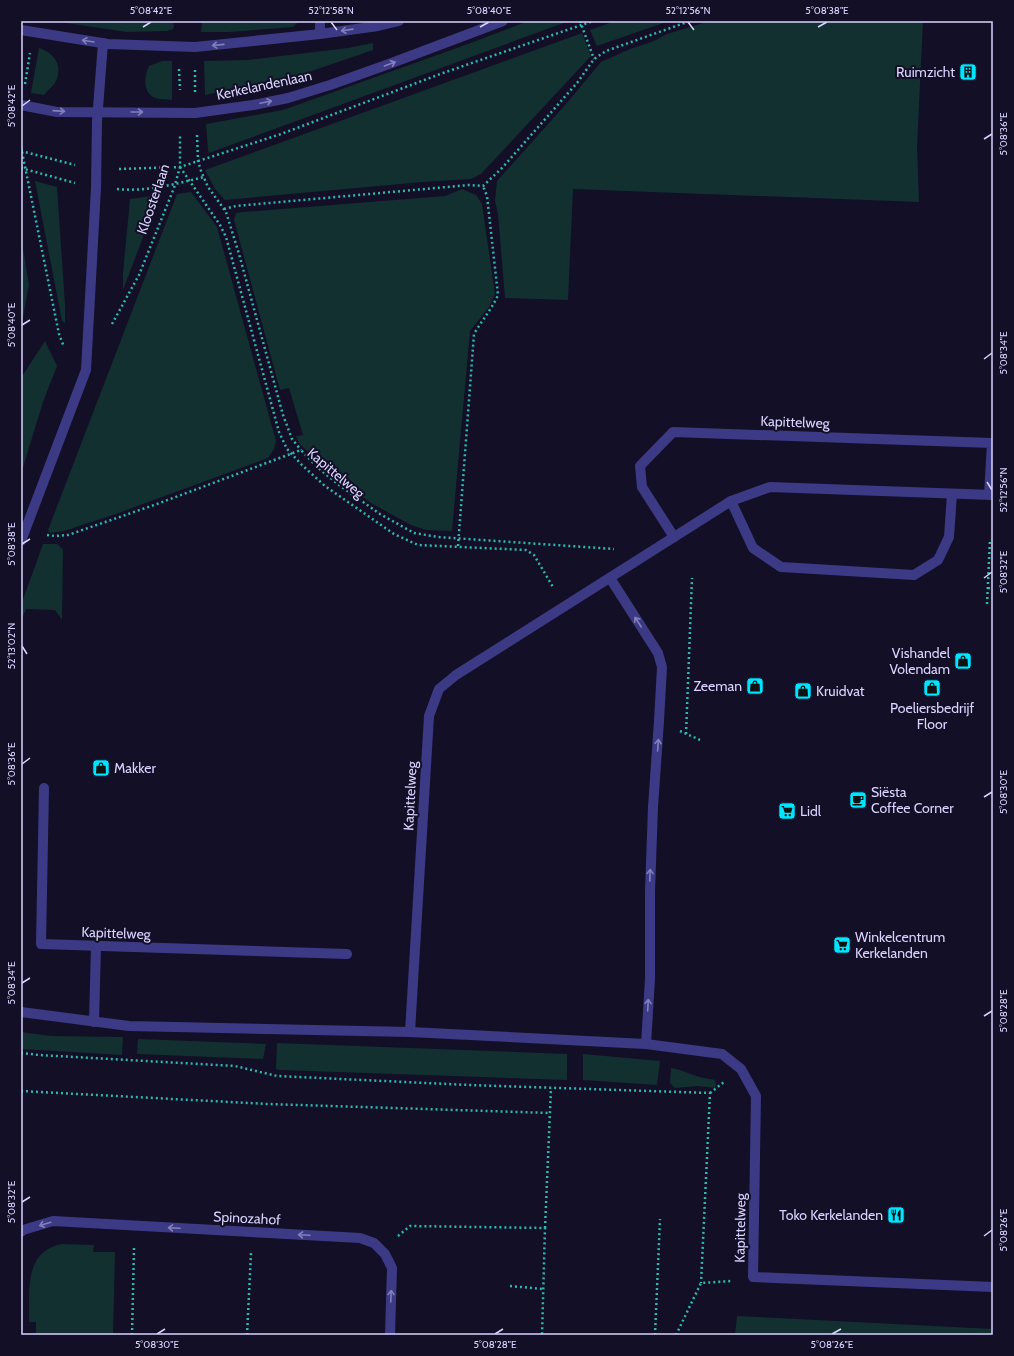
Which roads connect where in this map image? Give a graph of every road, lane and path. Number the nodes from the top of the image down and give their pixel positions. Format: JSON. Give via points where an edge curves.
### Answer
{"nodes":[{"id":1,"x":320,"y":21,"type":"edge"},
{"id":2,"x":399,"y":21,"type":"edge"},
{"id":3,"x":503,"y":21,"type":"edge"},
{"id":4,"x":580,"y":21,"type":"edge"},
{"id":5,"x":690,"y":21,"type":"edge"},
{"id":6,"x":21,"y":30,"type":"edge"},
{"id":7,"x":34,"y":32,"type":"junction"},
{"id":8,"x":320,"y":34,"type":"junction"},
{"id":9,"x":103,"y":43,"type":"junction"},
{"id":10,"x":179,"y":47,"type":"junction"},
{"id":11,"x":195,"y":47,"type":"junction"},
{"id":12,"x":594,"y":59,"type":"junction"},
{"id":13,"x":22,"y":105,"type":"edge"},
{"id":14,"x":98,"y":112,"type":"junction"},
{"id":15,"x":180,"y":112,"type":"junction"},
{"id":16,"x":195,"y":113,"type":"junction"},
{"id":17,"x":21,"y":147,"type":"edge"},
{"id":18,"x":180,"y":166,"type":"junction"},
{"id":19,"x":483,"y":186,"type":"junction"},
{"id":20,"x":224,"y":209,"type":"junction"},
{"id":21,"x":109,"y":329,"type":"dead end"},
{"id":22,"x":65,"y":350,"type":"dead end"},
{"id":23,"x":301,"y":450,"type":"junction"},
{"id":24,"x":291,"y":454,"type":"junction"},
{"id":25,"x":952,"y":494,"type":"junction"},
{"id":26,"x":991,"y":495,"type":"edge"},
{"id":27,"x":731,"y":501,"type":"junction"},
{"id":28,"x":23,"y":537,"type":"edge"},
{"id":29,"x":674,"y":537,"type":"junction"},
{"id":30,"x":459,"y":538,"type":"junction"},
{"id":31,"x":990,"y":539,"type":"dead end"},
{"id":32,"x":458,"y":546,"type":"junction"},
{"id":33,"x":616,"y":549,"type":"dead end"},
{"id":34,"x":610,"y":578,"type":"junction"},
{"id":35,"x":692,"y":578,"type":"dead end"},
{"id":36,"x":988,"y":588,"type":"junction"},
{"id":37,"x":993,"y":589,"type":"edge"},
{"id":38,"x":987,"y":604,"type":"dead end"},
{"id":39,"x":564,"y":606,"type":"junction"},
{"id":40,"x":686,"y":734,"type":"dead end"},
{"id":41,"x":44,"y":788,"type":"dead end"},
{"id":42,"x":96,"y":946,"type":"junction"},
{"id":43,"x":347,"y":954,"type":"dead end"},
{"id":44,"x":21,"y":1012,"type":"edge"},
{"id":45,"x":94,"y":1022,"type":"junction"},
{"id":46,"x":410,"y":1032,"type":"junction"},
{"id":47,"x":646,"y":1044,"type":"junction"},
{"id":48,"x":21,"y":1053,"type":"edge"},
{"id":49,"x":551,"y":1088,"type":"junction"},
{"id":50,"x":21,"y":1092,"type":"edge"},
{"id":51,"x":550,"y":1113,"type":"junction"},
{"id":52,"x":660,"y":1219,"type":"dead end"},
{"id":53,"x":135,"y":1226,"type":"junction"},
{"id":54,"x":545,"y":1228,"type":"junction"},
{"id":55,"x":21,"y":1232,"type":"edge"},
{"id":56,"x":252,"y":1232,"type":"junction"},
{"id":57,"x":380,"y":1249,"type":"junction"},
{"id":58,"x":753,"y":1277,"type":"junction"},
{"id":59,"x":701,"y":1283,"type":"junction"},
{"id":60,"x":510,"y":1286,"type":"dead end"},
{"id":61,"x":993,"y":1287,"type":"edge"},
{"id":62,"x":543,"y":1289,"type":"junction"},
{"id":63,"x":132,"y":1335,"type":"edge"},
{"id":64,"x":247,"y":1335,"type":"edge"},
{"id":65,"x":390,"y":1335,"type":"edge"},
{"id":66,"x":542,"y":1335,"type":"edge"},
{"id":67,"x":655,"y":1335,"type":"edge"},
{"id":68,"x":676,"y":1335,"type":"edge"}],
"edges":[{"from":1,"to":8,"type":"street"},
{"from":2,"to":8,"type":"street","one_way":true},
{"from":16,"to":3,"type":"street","name":"Kerkelandenlaan","one_way":true,"via":[[288,98],[389,64]]},
{"from":4,"to":12,"type":"path"},
{"from":5,"to":12,"type":"path","via":[[606,51]]},
{"from":6,"to":7,"type":"street"},
{"from":9,"to":7,"type":"street","one_way":true},
{"from":7,"to":13,"type":"path"},
{"from":8,"to":11,"type":"street","one_way":true},
{"from":9,"to":10,"type":"street"},
{"from":9,"to":14,"type":"street"},
{"from":10,"to":11,"type":"street"},
{"from":10,"to":15,"type":"path","name":"Kloosterlaan"},
{"from":11,"to":16,"type":"path"},
{"from":12,"to":19,"type":"path","via":[[577,83],[508,162]]},
{"from":13,"to":14,"type":"street","name":"Kerkelandenlaan","one_way":true,"via":[[57,112]]},
{"from":14,"to":15,"type":"street","name":"Kerkelandenlaan","one_way":true},
{"from":14,"to":28,"type":"street","via":[[86,370]]},
{"from":15,"to":16,"type":"street","name":"Kerkelandenlaan"},
{"from":15,"to":18,"type":"path","name":"Kloosterlaan"},
{"from":16,"to":20,"type":"path","via":[[200,171]]},
{"from":17,"to":22,"type":"path","via":[[58,334]]},
{"from":18,"to":21,"type":"path","name":"Kloosterlaan","via":[[174,188],[139,275]]},
{"from":18,"to":24,"type":"path","name":"Kapittelweg","via":[[226,236],[279,432]]},
{"from":19,"to":20,"type":"path","via":[[469,185]]},
{"from":19,"to":30,"type":"path","via":[[487,196],[498,295],[474,334]]},
{"from":20,"to":23,"type":"path","via":[[239,254],[283,415],[292,439]]},
{"from":23,"to":24,"type":"path"},
{"from":23,"to":30,"type":"path","via":[[339,485],[396,524],[414,533]]},
{"from":24,"to":28,"type":"path","via":[[68,535]]},
{"from":24,"to":32,"type":"path","name":"Kapittelweg","via":[[325,486],[394,534],[418,545]]},
{"from":25,"to":26,"type":"street","name":"Kapittelweg"},
{"from":25,"to":27,"type":"street","name":"Kapittelweg","via":[[770,487]]},
{"from":25,"to":27,"type":"street","via":[[949,537],[938,560],[914,575],[780,566],[753,548]]},
{"from":26,"to":29,"type":"street","name":"Kapittelweg","via":[[992,443],[673,432],[640,466],[642,487]]},
{"from":27,"to":29,"type":"street","name":"Kapittelweg"},
{"from":29,"to":34,"type":"street","name":"Kapittelweg"},
{"from":30,"to":32,"type":"path"},
{"from":30,"to":33,"type":"path"},
{"from":31,"to":36,"type":"path"},
{"from":32,"to":39,"type":"path","name":"Kapittelweg","via":[[526,550],[534,556]]},
{"from":34,"to":39,"type":"street","name":"Kapittelweg"},
{"from":47,"to":34,"type":"street","one_way":true,"via":[[650,979],[653,807],[662,667],[658,653]]},
{"from":35,"to":40,"type":"path"},
{"from":36,"to":37,"type":"path"},
{"from":36,"to":38,"type":"path"},
{"from":39,"to":46,"type":"street","name":"Kapittelweg","via":[[456,675],[439,689],[429,716]]},
{"from":41,"to":42,"type":"street","name":"Kapittelweg","via":[[41,944]]},
{"from":42,"to":43,"type":"street","name":"Kapittelweg"},
{"from":42,"to":45,"type":"street"},
{"from":44,"to":45,"type":"street","name":"Kapittelweg"},
{"from":45,"to":46,"type":"street","name":"Kapittelweg","via":[[129,1026]]},
{"from":46,"to":47,"type":"street","name":"Kapittelweg"},
{"from":47,"to":58,"type":"street","name":"Kapittelweg","via":[[722,1054],[741,1069],[756,1096]]},
{"from":48,"to":49,"type":"path","via":[[235,1066],[276,1076]]},
{"from":49,"to":51,"type":"path"},
{"from":49,"to":59,"type":"path","via":[[710,1093]]},
{"from":50,"to":51,"type":"path","via":[[268,1104]]},
{"from":51,"to":54,"type":"path"},
{"from":52,"to":67,"type":"path"},
{"from":53,"to":55,"type":"street","name":"Spinozahof","one_way":true,"via":[[53,1221]]},
{"from":56,"to":53,"type":"street","name":"Spinozahof","one_way":true},
{"from":53,"to":63,"type":"path"},
{"from":54,"to":57,"type":"path","via":[[410,1226]]},
{"from":54,"to":62,"type":"path"},
{"from":57,"to":56,"type":"street","name":"Spinozahof","one_way":true,"via":[[374,1243],[360,1238]]},
{"from":56,"to":64,"type":"path"},
{"from":65,"to":57,"type":"street","name":"Spinozahof","one_way":true,"via":[[392,1268]]},
{"from":58,"to":59,"type":"path","via":[[736,1281]]},
{"from":58,"to":61,"type":"street","name":"Kapittelweg"},
{"from":59,"to":68,"type":"path"},
{"from":60,"to":62,"type":"path"},
{"from":62,"to":66,"type":"path"}]}
